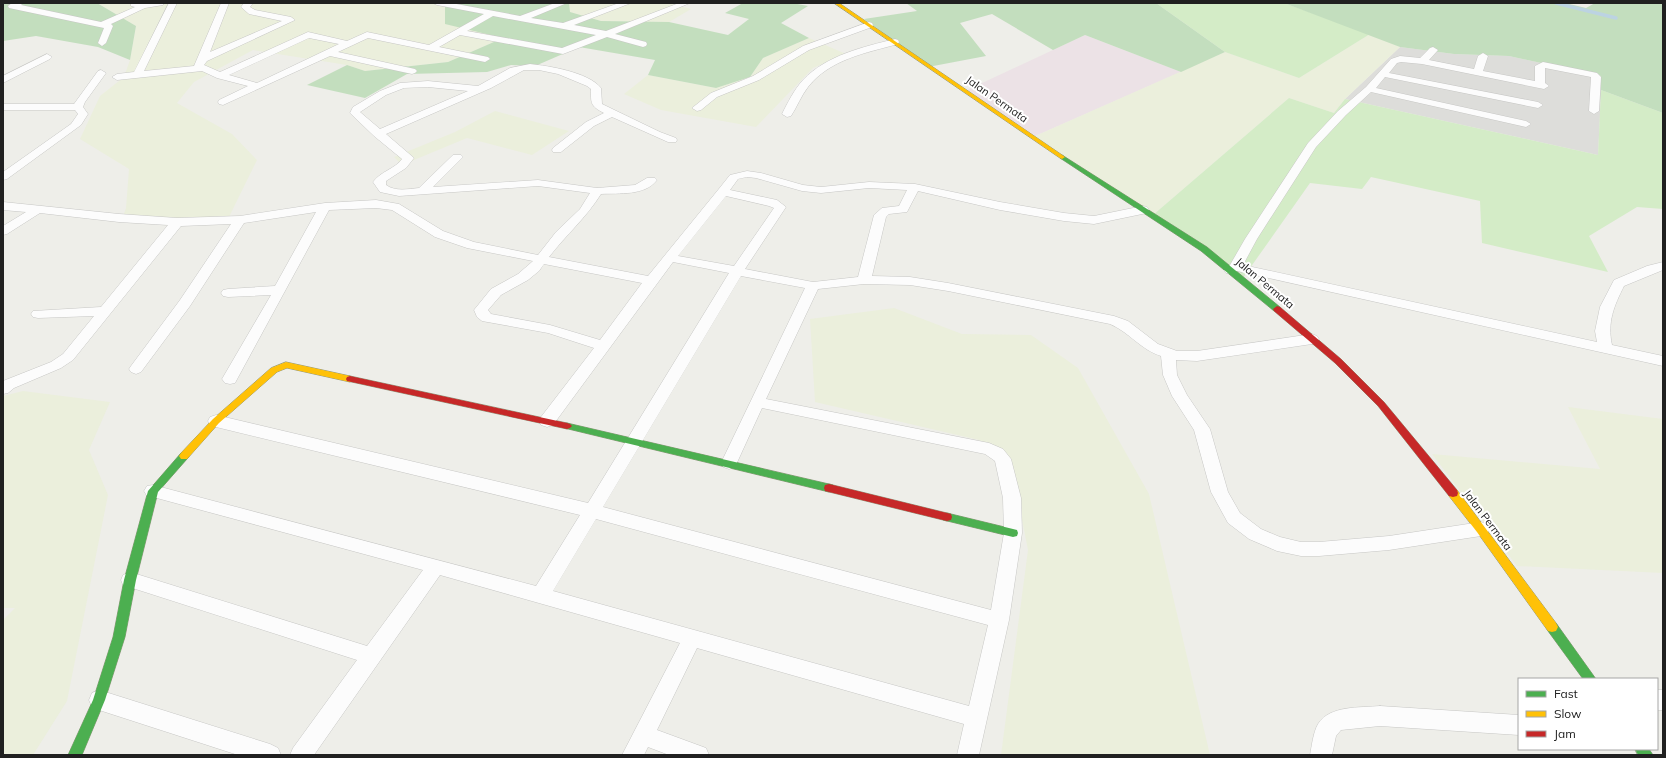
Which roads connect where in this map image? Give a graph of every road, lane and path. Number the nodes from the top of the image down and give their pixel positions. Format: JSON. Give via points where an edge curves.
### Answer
{"nodes":[{"id":1,"x":19,"y":3,"type":"edge"},
{"id":2,"x":127,"y":3,"type":"edge"},
{"id":3,"x":160,"y":3,"type":"edge"},
{"id":4,"x":173,"y":3,"type":"edge"},
{"id":5,"x":226,"y":3,"type":"edge"},
{"id":6,"x":250,"y":3,"type":"edge"},
{"id":7,"x":437,"y":3,"type":"edge"},
{"id":8,"x":563,"y":3,"type":"edge"},
{"id":9,"x":627,"y":3,"type":"edge"},
{"id":10,"x":686,"y":3,"type":"edge"},
{"id":11,"x":836,"y":3,"type":"edge"},
{"id":12,"x":143,"y":6,"type":"junction"},
{"id":13,"x":492,"y":13,"type":"junction"},
{"id":14,"x":521,"y":18,"type":"junction"},
{"id":15,"x":101,"y":25,"type":"junction"},
{"id":16,"x":869,"y":25,"type":"junction"},
{"id":17,"x":563,"y":26,"type":"junction"},
{"id":18,"x":458,"y":32,"type":"junction"},
{"id":19,"x":606,"y":34,"type":"junction"},
{"id":20,"x":895,"y":42,"type":"junction"},
{"id":21,"x":102,"y":43,"type":"dead end"},
{"id":22,"x":350,"y":44,"type":"junction"},
{"id":23,"x":643,"y":44,"type":"dead end"},
{"id":24,"x":430,"y":48,"type":"junction"},
{"id":25,"x":1434,"y":50,"type":"dead end"},
{"id":26,"x":330,"y":53,"type":"junction"},
{"id":27,"x":1483,"y":56,"type":"dead end"},
{"id":28,"x":47,"y":57,"type":"dead end"},
{"id":29,"x":485,"y":59,"type":"dead end"},
{"id":30,"x":1422,"y":61,"type":"junction"},
{"id":31,"x":204,"y":64,"type":"junction"},
{"id":32,"x":412,"y":71,"type":"dead end"},
{"id":33,"x":1478,"y":72,"type":"junction"},
{"id":34,"x":101,"y":73,"type":"dead end"},
{"id":35,"x":138,"y":74,"type":"junction"},
{"id":36,"x":1382,"y":74,"type":"junction"},
{"id":37,"x":220,"y":76,"type":"junction"},
{"id":38,"x":117,"y":77,"type":"dead end"},
{"id":39,"x":3,"y":80,"type":"edge"},
{"id":40,"x":258,"y":86,"type":"junction"},
{"id":41,"x":477,"y":89,"type":"junction"},
{"id":42,"x":1369,"y":89,"type":"junction"},
{"id":43,"x":223,"y":102,"type":"dead end"},
{"id":44,"x":1538,"y":105,"type":"dead end"},
{"id":45,"x":78,"y":106,"type":"junction"},
{"id":46,"x":3,"y":107,"type":"edge"},
{"id":47,"x":698,"y":108,"type":"dead end"},
{"id":48,"x":1594,"y":111,"type":"dead end"},
{"id":49,"x":611,"y":113,"type":"junction"},
{"id":50,"x":787,"y":114,"type":"dead end"},
{"id":51,"x":1526,"y":124,"type":"dead end"},
{"id":52,"x":378,"y":134,"type":"junction"},
{"id":53,"x":672,"y":140,"type":"dead end"},
{"id":54,"x":557,"y":150,"type":"dead end"},
{"id":55,"x":457,"y":157,"type":"dead end"},
{"id":56,"x":3,"y":176,"type":"edge"},
{"id":57,"x":651,"y":180,"type":"dead end"},
{"id":58,"x":915,"y":187,"type":"junction"},
{"id":59,"x":387,"y":191,"type":"junction"},
{"id":60,"x":422,"y":192,"type":"junction"},
{"id":61,"x":597,"y":192,"type":"junction"},
{"id":62,"x":723,"y":192,"type":"junction"},
{"id":63,"x":376,"y":204,"type":"junction"},
{"id":64,"x":3,"y":206,"type":"edge"},
{"id":65,"x":325,"y":207,"type":"junction"},
{"id":66,"x":38,"y":209,"type":"junction"},
{"id":67,"x":1143,"y":210,"type":"junction"},
{"id":68,"x":240,"y":220,"type":"junction"},
{"id":69,"x":177,"y":222,"type":"junction"},
{"id":70,"x":3,"y":231,"type":"edge"},
{"id":71,"x":671,"y":258,"type":"junction"},
{"id":72,"x":541,"y":260,"type":"junction"},
{"id":73,"x":1663,"y":266,"type":"edge"},
{"id":74,"x":1233,"y":268,"type":"junction"},
{"id":75,"x":737,"y":272,"type":"junction"},
{"id":76,"x":864,"y":280,"type":"junction"},
{"id":77,"x":651,"y":281,"type":"junction"},
{"id":78,"x":813,"y":286,"type":"junction"},
{"id":79,"x":280,"y":290,"type":"junction"},
{"id":80,"x":228,"y":293,"type":"dead end"},
{"id":81,"x":106,"y":311,"type":"junction"},
{"id":82,"x":38,"y":314,"type":"dead end"},
{"id":83,"x":1312,"y":339,"type":"junction"},
{"id":84,"x":603,"y":346,"type":"junction"},
{"id":85,"x":1605,"y":349,"type":"junction"},
{"id":86,"x":1168,"y":354,"type":"junction"},
{"id":87,"x":1663,"y":361,"type":"edge"},
{"id":88,"x":136,"y":369,"type":"dead end"},
{"id":89,"x":230,"y":379,"type":"dead end"},
{"id":90,"x":3,"y":389,"type":"edge"},
{"id":91,"x":757,"y":402,"type":"junction"},
{"id":92,"x":216,"y":421,"type":"junction"},
{"id":93,"x":547,"y":421,"type":"junction"},
{"id":94,"x":634,"y":441,"type":"junction"},
{"id":95,"x":729,"y":463,"type":"junction"},
{"id":96,"x":153,"y":491,"type":"junction"},
{"id":97,"x":593,"y":511,"type":"junction"},
{"id":98,"x":1481,"y":529,"type":"junction"},
{"id":99,"x":1013,"y":533,"type":"junction"},
{"id":100,"x":436,"y":566,"type":"junction"},
{"id":101,"x":130,"y":580,"type":"junction"},
{"id":102,"x":541,"y":595,"type":"junction"},
{"id":103,"x":999,"y":620,"type":"junction"},
{"id":104,"x":692,"y":639,"type":"junction"},
{"id":105,"x":371,"y":656,"type":"junction"},
{"id":106,"x":1589,"y":678,"type":"edge"},
{"id":107,"x":99,"y":700,"type":"junction"},
{"id":108,"x":977,"y":718,"type":"junction"},
{"id":109,"x":1518,"y":725,"type":"edge"},
{"id":110,"x":643,"y":735,"type":"junction"},
{"id":111,"x":75,"y":755,"type":"edge"},
{"id":112,"x":270,"y":755,"type":"edge"},
{"id":113,"x":301,"y":755,"type":"edge"},
{"id":114,"x":633,"y":755,"type":"edge"},
{"id":115,"x":698,"y":755,"type":"edge"},
{"id":116,"x":968,"y":755,"type":"edge"},
{"id":117,"x":1321,"y":755,"type":"edge"}],
"edges":[{"from":1,"to":15,"type":"street","via":[[12,6]]},
{"from":2,"to":12,"type":"street"},
{"from":3,"to":12,"type":"street"},
{"from":4,"to":35,"type":"street"},
{"from":5,"to":31,"type":"street"},
{"from":6,"to":31,"type":"street","via":[[245,7],[252,12],[291,20]]},
{"from":7,"to":13,"type":"street"},
{"from":8,"to":14,"type":"street"},
{"from":9,"to":17,"type":"street"},
{"from":10,"to":19,"type":"street"},
{"from":11,"to":16,"type":"main road","name":"Jalan Permata"},
{"from":12,"to":15,"type":"street"},
{"from":13,"to":14,"type":"street"},
{"from":13,"to":18,"type":"street"},
{"from":14,"to":17,"type":"street"},
{"from":15,"to":21,"type":"street","via":[[109,26]]},
{"from":16,"to":20,"type":"main road","name":"Jalan Permata"},
{"from":16,"to":47,"type":"street","via":[[806,48],[756,78],[714,96]]},
{"from":17,"to":19,"type":"street"},
{"from":18,"to":19,"type":"street","via":[[563,51]]},
{"from":18,"to":24,"type":"street"},
{"from":19,"to":23,"type":"street"},
{"from":20,"to":50,"type":"street","via":[[838,58],[826,65],[806,83]]},
{"from":20,"to":67,"type":"main road","name":"Jalan Permata","via":[[1006,120]]},
{"from":22,"to":24,"type":"street","via":[[368,35]]},
{"from":22,"to":26,"type":"street"},
{"from":22,"to":37,"type":"street","via":[[308,35]]},
{"from":24,"to":29,"type":"street"},
{"from":25,"to":30,"type":"street"},
{"from":26,"to":32,"type":"street"},
{"from":26,"to":40,"type":"street"},
{"from":27,"to":33,"type":"street"},
{"from":28,"to":39,"type":"street"},
{"from":30,"to":33,"type":"street"},
{"from":30,"to":36,"type":"street","via":[[1396,60]]},
{"from":31,"to":35,"type":"street"},
{"from":31,"to":37,"type":"street"},
{"from":33,"to":48,"type":"street","via":[[1542,86],[1540,66],[1543,65],[1594,75]]},
{"from":34,"to":45,"type":"street"},
{"from":35,"to":38,"type":"street"},
{"from":36,"to":42,"type":"street"},
{"from":36,"to":44,"type":"street"},
{"from":37,"to":40,"type":"street"},
{"from":40,"to":43,"type":"street"},
{"from":41,"to":49,"type":"street","via":[[518,69],[539,67],[592,84],[596,88],[598,106]]},
{"from":41,"to":52,"type":"street"},
{"from":41,"to":52,"type":"street","via":[[422,84],[394,88],[359,107],[355,113]]},
{"from":42,"to":51,"type":"street"},
{"from":42,"to":74,"type":"street","via":[[1312,144]]},
{"from":45,"to":46,"type":"street"},
{"from":45,"to":56,"type":"street","via":[[83,114],[77,124]]},
{"from":49,"to":53,"type":"street"},
{"from":49,"to":54,"type":"street","via":[[590,124]]},
{"from":52,"to":59,"type":"street","via":[[408,158],[401,166],[381,178],[380,186]]},
{"from":55,"to":60,"type":"street"},
{"from":57,"to":61,"type":"street","via":[[638,188]]},
{"from":58,"to":62,"type":"street","via":[[869,185],[821,190],[802,188],[747,174],[730,181]]},
{"from":58,"to":67,"type":"street","via":[[1000,206],[1094,220]]},
{"from":58,"to":76,"type":"street","via":[[903,209],[886,211],[880,215]]},
{"from":59,"to":60,"type":"street"},
{"from":59,"to":63,"type":"street"},
{"from":60,"to":61,"type":"street","via":[[538,183]]},
{"from":61,"to":72,"type":"street","via":[[584,211],[560,235]]},
{"from":62,"to":71,"type":"street"},
{"from":62,"to":75,"type":"street","via":[[773,203],[780,207]]},
{"from":63,"to":65,"type":"street"},
{"from":63,"to":72,"type":"street","via":[[395,207],[439,234],[455,240]]},
{"from":64,"to":66,"type":"street"},
{"from":65,"to":68,"type":"street"},
{"from":65,"to":79,"type":"street"},
{"from":66,"to":69,"type":"street"},
{"from":66,"to":70,"type":"street"},
{"from":67,"to":74,"type":"main road","name":"Jalan Permata"},
{"from":68,"to":69,"type":"street"},
{"from":68,"to":88,"type":"street","via":[[185,303]]},
{"from":69,"to":81,"type":"street"},
{"from":71,"to":75,"type":"street"},
{"from":71,"to":77,"type":"street"},
{"from":72,"to":77,"type":"street"},
{"from":72,"to":84,"type":"street","via":[[523,277],[496,292],[481,310],[482,314],[487,318],[550,329]]},
{"from":73,"to":85,"type":"street","via":[[1619,283],[1606,313],[1602,331]]},
{"from":74,"to":83,"type":"main road","name":"Jalan Permata"},
{"from":74,"to":85,"type":"street"},
{"from":75,"to":78,"type":"street"},
{"from":75,"to":94,"type":"street"},
{"from":76,"to":78,"type":"street"},
{"from":76,"to":86,"type":"street","via":[[948,287],[1106,317],[1123,323],[1148,344]]},
{"from":77,"to":84,"type":"street"},
{"from":78,"to":91,"type":"street"},
{"from":79,"to":80,"type":"street"},
{"from":79,"to":89,"type":"street"},
{"from":81,"to":82,"type":"street"},
{"from":81,"to":90,"type":"street","via":[[68,357]]},
{"from":83,"to":86,"type":"street","via":[[1197,356]]},
{"from":83,"to":98,"type":"main road","name":"Jalan Permata","via":[[1381,404]]},
{"from":84,"to":93,"type":"street"},
{"from":85,"to":87,"type":"street"},
{"from":86,"to":98,"type":"street","via":[[1170,375],[1180,396],[1202,429],[1220,492],[1234,518],[1255,534],[1277,544],[1301,549],[1319,549],[1389,543]]},
{"from":91,"to":95,"type":"street"},
{"from":91,"to":99,"type":"street","via":[[988,449],[997,453],[1003,459],[1012,498]]},
{"from":92,"to":93,"type":"main road","via":[[274,370],[286,365]]},
{"from":92,"to":96,"type":"main road"},
{"from":92,"to":97,"type":"street"},
{"from":93,"to":94,"type":"main road"},
{"from":94,"to":95,"type":"main road"},
{"from":94,"to":97,"type":"street"},
{"from":95,"to":99,"type":"main road"},
{"from":96,"to":100,"type":"street"},
{"from":96,"to":101,"type":"main road"},
{"from":97,"to":102,"type":"street"},
{"from":97,"to":103,"type":"street"},
{"from":98,"to":106,"type":"main road","name":"Jalan Permata"},
{"from":99,"to":103,"type":"street"},
{"from":100,"to":102,"type":"street"},
{"from":100,"to":105,"type":"street"},
{"from":101,"to":105,"type":"street"},
{"from":101,"to":107,"type":"main road","via":[[119,637]]},
{"from":102,"to":104,"type":"street"},
{"from":103,"to":108,"type":"street"},
{"from":104,"to":108,"type":"street"},
{"from":104,"to":110,"type":"street"},
{"from":105,"to":113,"type":"street"},
{"from":107,"to":111,"type":"main road"},
{"from":107,"to":112,"type":"street"},
{"from":108,"to":116,"type":"street"},
{"from":109,"to":117,"type":"street","via":[[1380,716],[1336,721],[1326,731]]},
{"from":110,"to":114,"type":"street"},
{"from":110,"to":115,"type":"street"}]}
